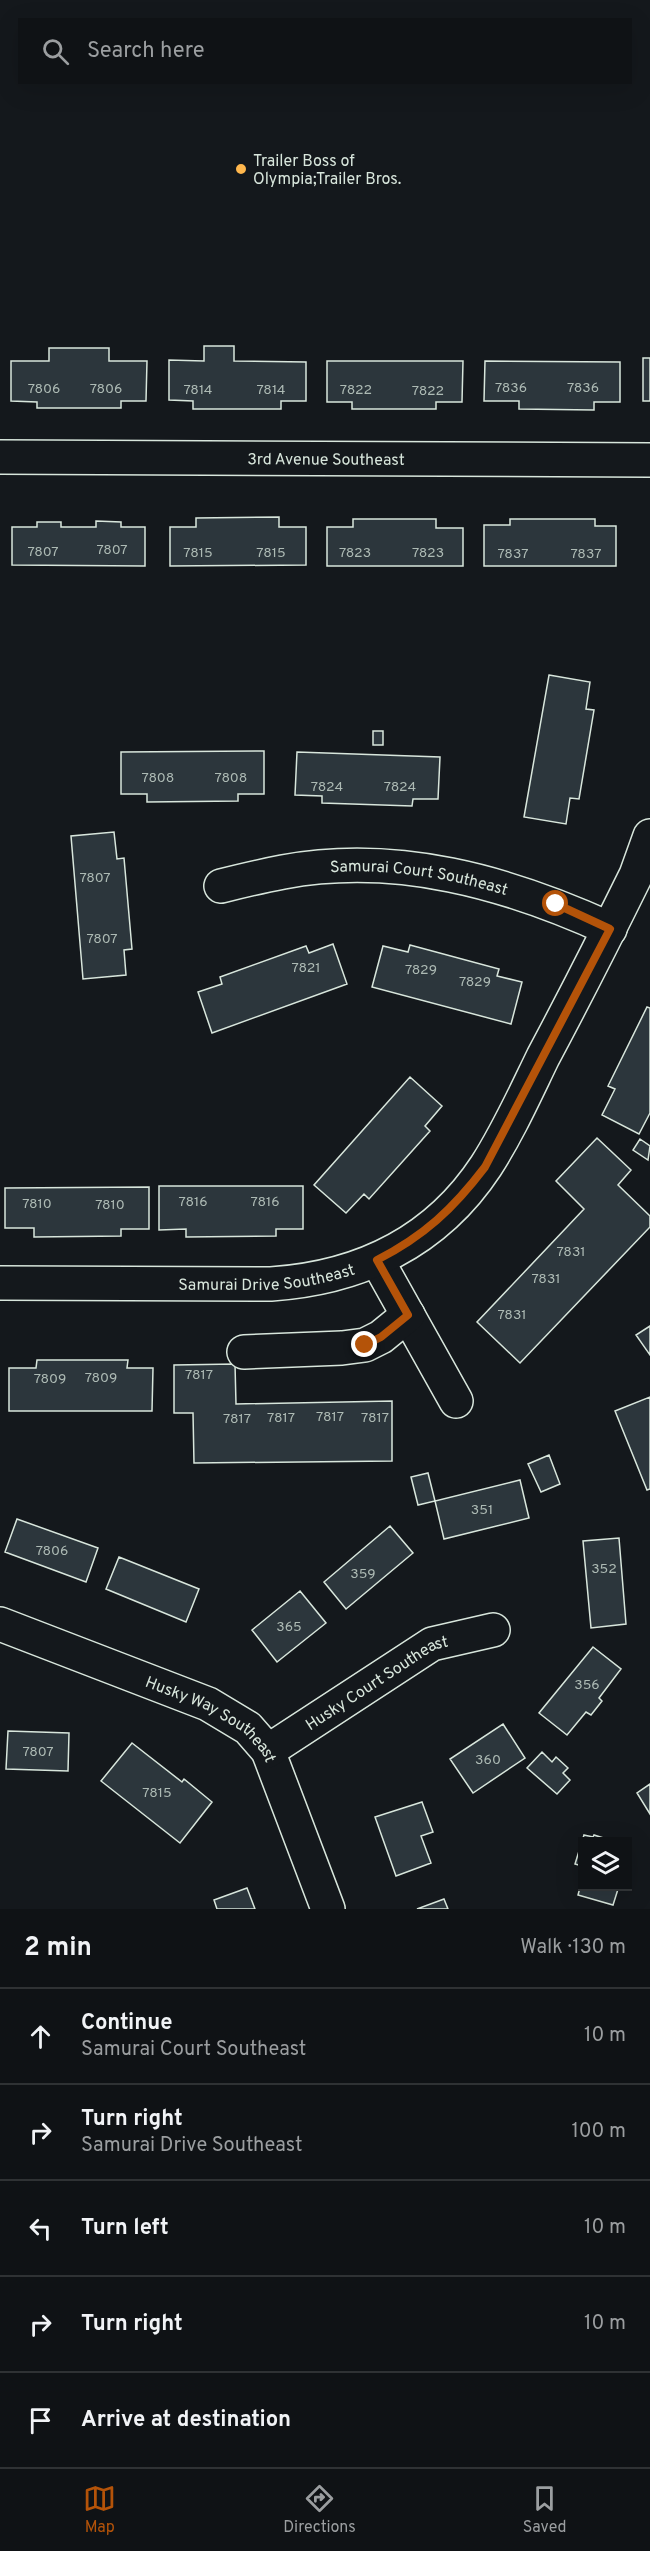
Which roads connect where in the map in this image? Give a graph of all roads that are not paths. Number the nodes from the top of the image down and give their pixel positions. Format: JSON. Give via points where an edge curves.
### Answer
{"nodes":[{"id":1,"x":0,"y":457,"type":"edge"},
{"id":2,"x":650,"y":460,"type":"edge"},
{"id":3,"x":650,"y":836,"type":"edge"},
{"id":4,"x":221,"y":886,"type":"dead end"},
{"id":5,"x":610,"y":929,"type":"junction"},
{"id":6,"x":377,"y":1260,"type":"junction"},
{"id":7,"x":0,"y":1283,"type":"edge"},
{"id":8,"x":408,"y":1315,"type":"junction"},
{"id":9,"x":244,"y":1352,"type":"dead end"},
{"id":10,"x":456,"y":1401,"type":"dead end"},
{"id":11,"x":0,"y":1624,"type":"edge"},
{"id":12,"x":494,"y":1630,"type":"dead end"},
{"id":13,"x":268,"y":1751,"type":"junction"},
{"id":14,"x":328,"y":1909,"type":"edge"}],
"edges":[{"from":1,"to":2,"type":"street","name":"3rd Avenue Southeast"},
{"from":3,"to":5,"type":"street","name":"Samurai Drive Southeast"},
{"from":4,"to":5,"type":"street","name":"Samurai Court Southeast","via":[[284,872],[337,866],[403,868],[453,874],[519,891]]},
{"from":5,"to":6,"type":"street","name":"Samurai Drive Southeast","via":[[485,1167],[445,1215]]},
{"from":6,"to":7,"type":"street","name":"Samurai Drive Southeast","via":[[325,1278],[271,1284]]},
{"from":6,"to":8,"type":"street"},
{"from":8,"to":9,"type":"street","via":[[365,1345]]},
{"from":8,"to":10,"type":"street"},
{"from":11,"to":13,"type":"street","name":"Husky Way Southeast","via":[[208,1704],[248,1728]]},
{"from":12,"to":13,"type":"street","name":"Husky Court Southeast","via":[[432,1644]]},
{"from":13,"to":14,"type":"street","name":"Husky Way Southeast"}]}
